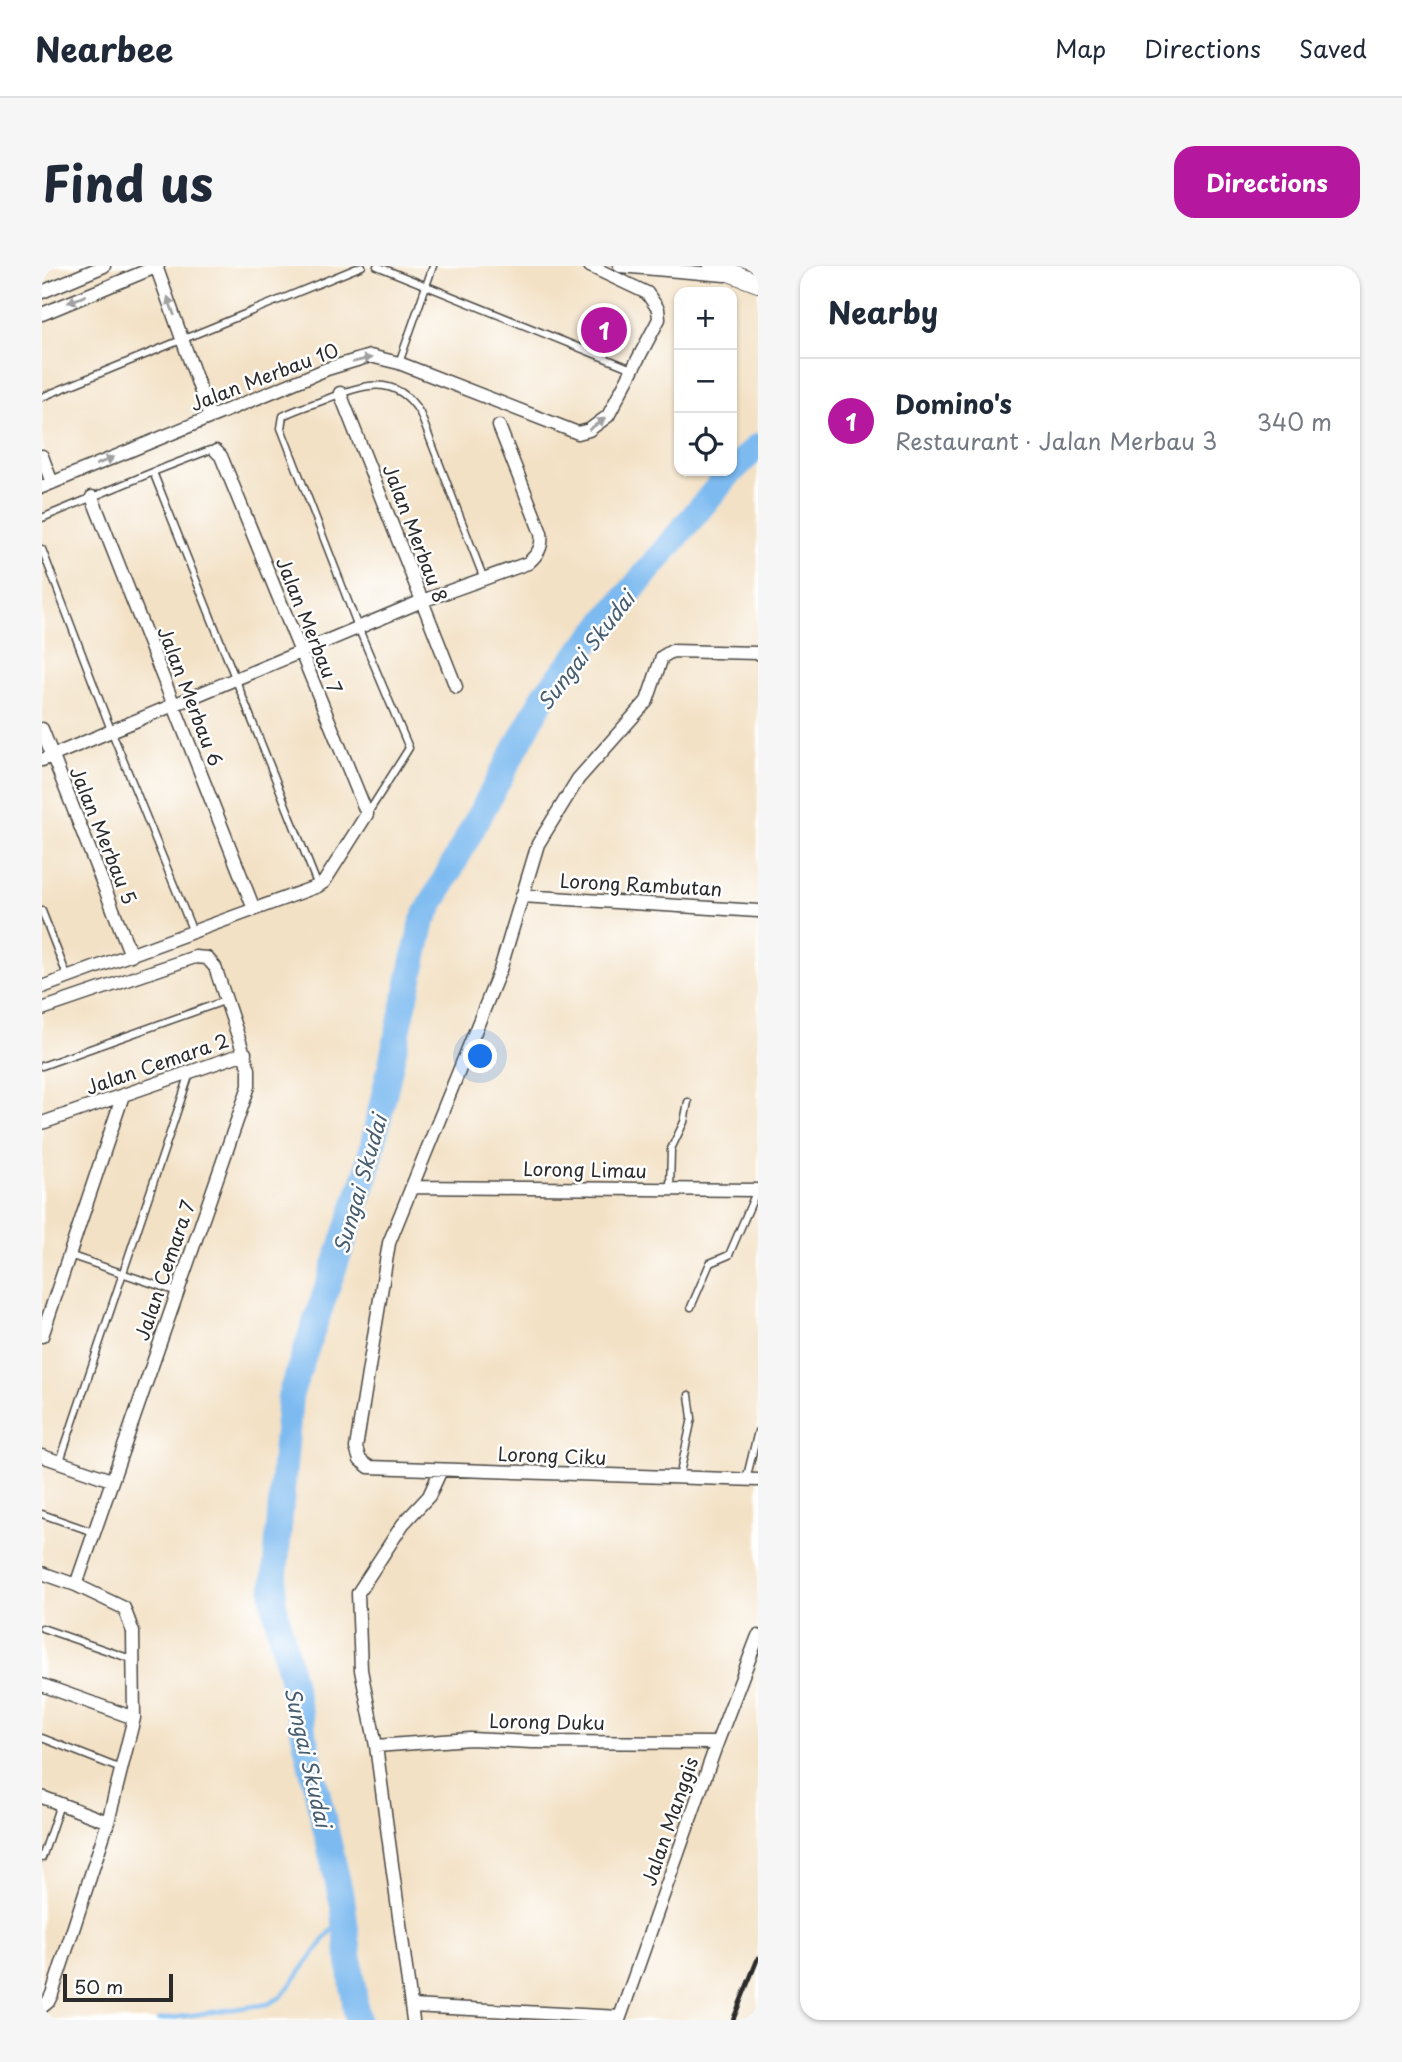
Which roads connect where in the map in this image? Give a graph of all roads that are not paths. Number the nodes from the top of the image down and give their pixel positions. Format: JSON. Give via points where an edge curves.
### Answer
{"nodes":[{"id":1,"x":104,"y":266,"type":"edge"},
{"id":2,"x":157,"y":266,"type":"edge"},
{"id":3,"x":362,"y":266,"type":"edge"},
{"id":4,"x":377,"y":266,"type":"edge"},
{"id":5,"x":433,"y":266,"type":"edge"},
{"id":6,"x":590,"y":266,"type":"edge"},
{"id":7,"x":620,"y":266,"type":"edge"},
{"id":8,"x":713,"y":266,"type":"edge"},
{"id":9,"x":739,"y":276,"type":"junction"},
{"id":10,"x":758,"y":283,"type":"edge"},
{"id":11,"x":426,"y":284,"type":"junction"},
{"id":12,"x":42,"y":292,"type":"edge"},
{"id":13,"x":42,"y":314,"type":"edge"},
{"id":14,"x":183,"y":338,"type":"junction"},
{"id":15,"x":399,"y":363,"type":"junction"},
{"id":16,"x":634,"y":369,"type":"junction"},
{"id":17,"x":340,"y":393,"type":"junction"},
{"id":18,"x":42,"y":397,"type":"edge"},
{"id":19,"x":210,"y":417,"type":"junction"},
{"id":20,"x":499,"y":426,"type":"dead end"},
{"id":21,"x":216,"y":451,"type":"joint"},
{"id":22,"x":42,"y":456,"type":"edge"},
{"id":23,"x":153,"y":472,"type":"junction"},
{"id":24,"x":47,"y":485,"type":"edge"},
{"id":25,"x":92,"y":497,"type":"junction"},
{"id":26,"x":42,"y":518,"type":"edge"},
{"id":27,"x":42,"y":549,"type":"edge"},
{"id":28,"x":484,"y":579,"type":"junction"},
{"id":29,"x":422,"y":601,"type":"junction"},
{"id":30,"x":358,"y":628,"type":"junction"},
{"id":31,"x":300,"y":651,"type":"junction"},
{"id":32,"x":758,"y":653,"type":"edge"},
{"id":33,"x":235,"y":679,"type":"junction"},
{"id":34,"x":456,"y":687,"type":"dead end"},
{"id":35,"x":174,"y":704,"type":"junction"},
{"id":36,"x":42,"y":729,"type":"edge"},
{"id":37,"x":111,"y":730,"type":"junction"},
{"id":38,"x":47,"y":758,"type":"edge"},
{"id":39,"x":367,"y":814,"type":"junction"},
{"id":40,"x":318,"y":886,"type":"junction"},
{"id":41,"x":522,"y":897,"type":"junction"},
{"id":42,"x":254,"y":909,"type":"junction"},
{"id":43,"x":42,"y":911,"type":"edge"},
{"id":44,"x":758,"y":911,"type":"edge"},
{"id":45,"x":193,"y":932,"type":"junction"},
{"id":46,"x":131,"y":955,"type":"junction"},
{"id":47,"x":68,"y":978,"type":"junction"},
{"id":48,"x":42,"y":987,"type":"edge"},
{"id":49,"x":227,"y":1000,"type":"junction"},
{"id":50,"x":42,"y":1009,"type":"edge"},
{"id":51,"x":245,"y":1053,"type":"junction"},
{"id":52,"x":42,"y":1066,"type":"edge"},
{"id":53,"x":190,"y":1072,"type":"junction"},
{"id":54,"x":123,"y":1095,"type":"junction"},
{"id":55,"x":688,"y":1102,"type":"dead end"},
{"id":56,"x":42,"y":1123,"type":"edge"},
{"id":57,"x":412,"y":1186,"type":"junction"},
{"id":58,"x":670,"y":1189,"type":"junction"},
{"id":59,"x":758,"y":1190,"type":"edge"},
{"id":60,"x":69,"y":1255,"type":"junction"},
{"id":61,"x":124,"y":1274,"type":"junction"},
{"id":62,"x":177,"y":1292,"type":"junction"},
{"id":63,"x":691,"y":1307,"type":"dead end"},
{"id":64,"x":42,"y":1336,"type":"edge"},
{"id":65,"x":689,"y":1395,"type":"dead end"},
{"id":66,"x":758,"y":1431,"type":"edge"},
{"id":67,"x":42,"y":1456,"type":"edge"},
{"id":68,"x":60,"y":1462,"type":"junction"},
{"id":69,"x":441,"y":1470,"type":"junction"},
{"id":70,"x":679,"y":1478,"type":"junction"},
{"id":71,"x":111,"y":1480,"type":"junction"},
{"id":72,"x":752,"y":1480,"type":"edge"},
{"id":73,"x":42,"y":1514,"type":"edge"},
{"id":74,"x":93,"y":1532,"type":"junction"},
{"id":75,"x":42,"y":1573,"type":"edge"},
{"id":76,"x":76,"y":1585,"type":"junction"},
{"id":77,"x":42,"y":1628,"type":"edge"},
{"id":78,"x":758,"y":1636,"type":"edge"},
{"id":79,"x":134,"y":1660,"type":"junction"},
{"id":80,"x":42,"y":1685,"type":"edge"},
{"id":81,"x":134,"y":1718,"type":"junction"},
{"id":82,"x":42,"y":1738,"type":"edge"},
{"id":83,"x":717,"y":1743,"type":"junction"},
{"id":84,"x":376,"y":1746,"type":"junction"},
{"id":85,"x":123,"y":1770,"type":"junction"},
{"id":86,"x":42,"y":1797,"type":"edge"},
{"id":87,"x":60,"y":1804,"type":"junction"},
{"id":88,"x":108,"y":1822,"type":"junction"},
{"id":89,"x":42,"y":1858,"type":"edge"},
{"id":90,"x":412,"y":2006,"type":"junction"},
{"id":91,"x":42,"y":2007,"type":"edge"},
{"id":92,"x":619,"y":2019,"type":"edge"},
{"id":93,"x":413,"y":2020,"type":"edge"}],
"edges":[{"from":1,"to":12,"type":"street"},
{"from":2,"to":13,"type":"street","one_way":true},
{"from":14,"to":2,"type":"street","one_way":true},
{"from":3,"to":14,"type":"lane"},
{"from":4,"to":11,"type":"lane"},
{"from":5,"to":11,"type":"lane"},
{"from":6,"to":16,"type":"street","via":[[648,293],[658,309],[659,319]]},
{"from":7,"to":9,"type":"street"},
{"from":8,"to":9,"type":"main road"},
{"from":9,"to":10,"type":"main road"},
{"from":11,"to":15,"type":"lane"},
{"from":11,"to":16,"type":"lane"},
{"from":14,"to":18,"type":"lane"},
{"from":14,"to":19,"type":"street"},
{"from":15,"to":16,"type":"street","name":"Jalan Merbau 10","one_way":true,"via":[[578,433],[608,416]]},
{"from":19,"to":15,"type":"street","name":"Jalan Merbau 10","one_way":true,"via":[[370,356]]},
{"from":17,"to":28,"type":"lane","via":[[377,384],[412,400]]},
{"from":17,"to":29,"type":"street","name":"Jalan Merbau 8"},
{"from":17,"to":30,"type":"lane","via":[[287,414],[280,424]]},
{"from":24,"to":19,"type":"street","name":"Jalan Merbau 10","one_way":true},
{"from":20,"to":28,"type":"street","via":[[542,543],[528,563]]},
{"from":21,"to":23,"type":"lane"},
{"from":21,"to":31,"type":"street","name":"Jalan Merbau 7"},
{"from":22,"to":24,"type":"street"},
{"from":23,"to":25,"type":"lane"},
{"from":23,"to":33,"type":"lane"},
{"from":25,"to":26,"type":"lane"},
{"from":25,"to":35,"type":"street","name":"Jalan Merbau 6"},
{"from":27,"to":37,"type":"lane"},
{"from":28,"to":29,"type":"street"},
{"from":29,"to":30,"type":"street"},
{"from":29,"to":34,"type":"street","name":"Jalan Merbau 8"},
{"from":30,"to":31,"type":"street"},
{"from":30,"to":39,"type":"lane","via":[[409,748]]},
{"from":31,"to":33,"type":"street"},
{"from":31,"to":39,"type":"street","name":"Jalan Merbau 7"},
{"from":32,"to":41,"type":"street","via":[[672,651],[662,657],[647,701],[578,779],[538,844]]},
{"from":33,"to":35,"type":"street"},
{"from":33,"to":40,"type":"lane"},
{"from":35,"to":37,"type":"street"},
{"from":35,"to":42,"type":"street","name":"Jalan Merbau 6"},
{"from":36,"to":38,"type":"street","name":"Jalan Merbau 5"},
{"from":37,"to":38,"type":"street"},
{"from":37,"to":45,"type":"lane"},
{"from":38,"to":46,"type":"street","name":"Jalan Merbau 5"},
{"from":39,"to":40,"type":"street"},
{"from":40,"to":42,"type":"street"},
{"from":41,"to":44,"type":"street","name":"Lorong Rambutan"},
{"from":41,"to":57,"type":"street","via":[[500,970]]},
{"from":42,"to":45,"type":"street"},
{"from":43,"to":47,"type":"lane"},
{"from":45,"to":46,"type":"street"},
{"from":46,"to":47,"type":"street"},
{"from":47,"to":48,"type":"street"},
{"from":49,"to":50,"type":"street","name":"Jalan Cemara 7","via":[[215,967],[207,958],[195,957]]},
{"from":49,"to":51,"type":"street","name":"Jalan Cemara 7"},
{"from":49,"to":52,"type":"lane"},
{"from":51,"to":53,"type":"street","name":"Jalan Cemara 2"},
{"from":51,"to":62,"type":"street","name":"Jalan Cemara 7","via":[[249,1086]]},
{"from":53,"to":54,"type":"street","name":"Jalan Cemara 2"},
{"from":53,"to":61,"type":"lane"},
{"from":54,"to":56,"type":"street","name":"Jalan Cemara 2"},
{"from":54,"to":60,"type":"street"},
{"from":55,"to":58,"type":"lane","via":[[671,1149]]},
{"from":57,"to":58,"type":"street","name":"Lorong Limau"},
{"from":57,"to":69,"type":"street","name":"Lorong Ciku","via":[[389,1243],[356,1448],[360,1460],[369,1466]]},
{"from":58,"to":59,"type":"street","name":"Lorong Limau"},
{"from":59,"to":63,"type":"lane","via":[[729,1255],[709,1263]]},
{"from":60,"to":61,"type":"lane"},
{"from":60,"to":64,"type":"street"},
{"from":61,"to":62,"type":"lane"},
{"from":61,"to":68,"type":"lane"},
{"from":62,"to":71,"type":"street","name":"Jalan Cemara 7"},
{"from":65,"to":70,"type":"lane","via":[[692,1418]]},
{"from":66,"to":72,"type":"lane"},
{"from":67,"to":68,"type":"street"},
{"from":68,"to":71,"type":"street"},
{"from":69,"to":70,"type":"street","name":"Lorong Ciku"},
{"from":69,"to":84,"type":"street","via":[[429,1496],[402,1524],[358,1593],[361,1670]]},
{"from":70,"to":72,"type":"street","name":"Lorong Ciku"},
{"from":71,"to":74,"type":"street","name":"Jalan Cemara 7"},
{"from":73,"to":74,"type":"lane"},
{"from":74,"to":76,"type":"street","name":"Jalan Cemara 7"},
{"from":75,"to":76,"type":"street"},
{"from":76,"to":79,"type":"street","via":[[124,1608],[133,1632]]},
{"from":77,"to":79,"type":"lane"},
{"from":78,"to":83,"type":"street","name":"Jalan Manggis"},
{"from":79,"to":81,"type":"street"},
{"from":80,"to":81,"type":"street"},
{"from":81,"to":85,"type":"street"},
{"from":82,"to":85,"type":"lane"},
{"from":83,"to":84,"type":"street","name":"Lorong Duku","via":[[470,1739]]},
{"from":83,"to":92,"type":"street","name":"Jalan Manggis"},
{"from":84,"to":90,"type":"street"},
{"from":85,"to":88,"type":"street"},
{"from":86,"to":87,"type":"street"},
{"from":87,"to":88,"type":"street"},
{"from":87,"to":89,"type":"lane"},
{"from":88,"to":91,"type":"street","via":[[52,1994]]},
{"from":90,"to":92,"type":"street"},
{"from":90,"to":93,"type":"street"}]}
